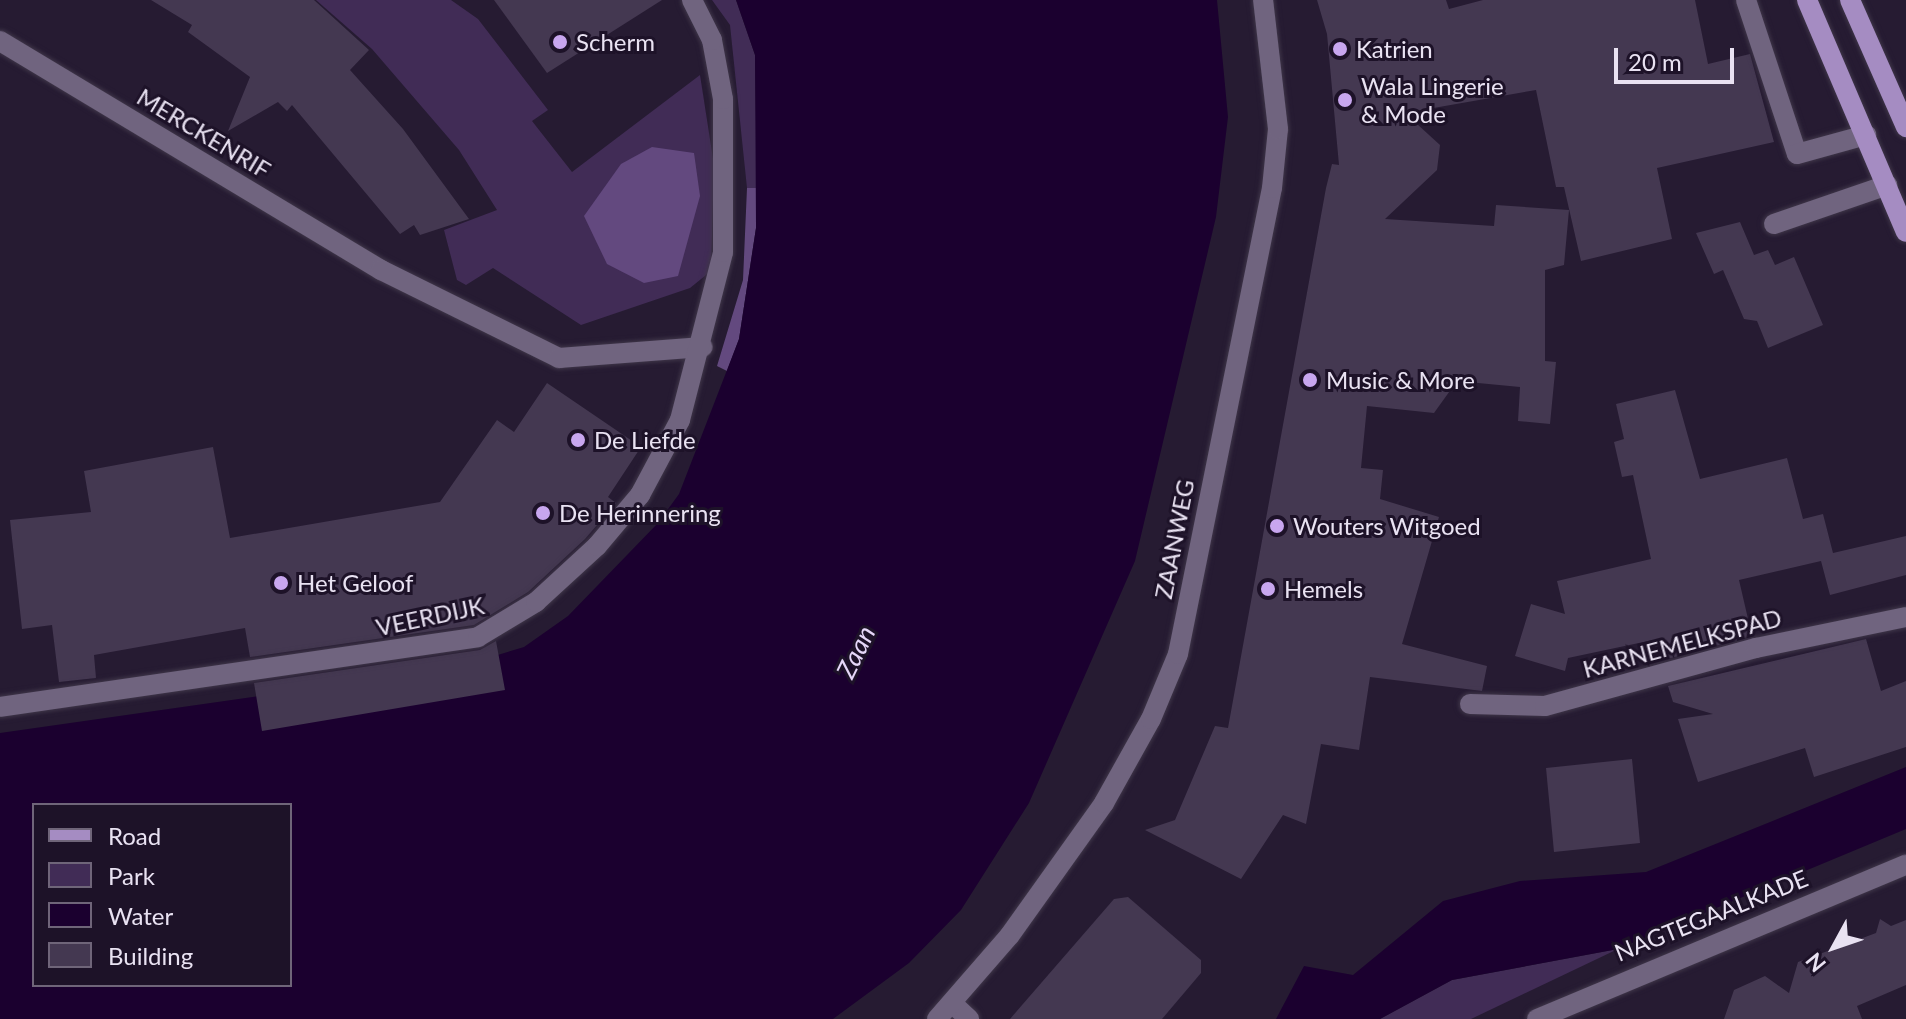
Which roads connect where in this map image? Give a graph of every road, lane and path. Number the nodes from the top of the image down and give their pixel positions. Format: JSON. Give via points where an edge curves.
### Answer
{"nodes":[{"id":1,"x":692,"y":0,"type":"edge"},
{"id":2,"x":1263,"y":0,"type":"edge"},
{"id":3,"x":1746,"y":0,"type":"edge"},
{"id":4,"x":1807,"y":0,"type":"edge"},
{"id":5,"x":1850,"y":0,"type":"edge"},
{"id":6,"x":0,"y":41,"type":"edge"},
{"id":7,"x":1906,"y":127,"type":"edge"},
{"id":8,"x":1866,"y":135,"type":"junction"},
{"id":9,"x":1887,"y":185,"type":"junction"},
{"id":10,"x":1774,"y":224,"type":"dead end"},
{"id":11,"x":1906,"y":232,"type":"edge"},
{"id":12,"x":703,"y":347,"type":"junction"},
{"id":13,"x":1906,"y":617,"type":"edge"},
{"id":14,"x":1470,"y":704,"type":"dead end"},
{"id":15,"x":0,"y":707,"type":"edge"},
{"id":16,"x":1906,"y":865,"type":"edge"},
{"id":17,"x":953,"y":1004,"type":"junction"},
{"id":18,"x":937,"y":1019,"type":"edge"},
{"id":19,"x":969,"y":1019,"type":"edge"},
{"id":20,"x":1537,"y":1019,"type":"edge"}],
"edges":[{"from":1,"to":12,"type":"street","name":"VEERDIJK","via":[[712,40],[725,135],[723,252]]},
{"from":2,"to":17,"type":"street","name":"ZAANWEG","via":[[1278,129],[1272,188],[1178,654],[1151,719],[1104,803]]},
{"from":3,"to":8,"type":"street","via":[[1797,154]]},
{"from":4,"to":8,"type":"main road"},
{"from":5,"to":7,"type":"main road"},
{"from":6,"to":12,"type":"street","name":"MERCKENRIF","via":[[381,270],[559,358]]},
{"from":8,"to":9,"type":"main road"},
{"from":9,"to":10,"type":"street"},
{"from":9,"to":11,"type":"main road"},
{"from":12,"to":15,"type":"street","name":"VEERDIJK","via":[[680,420],[640,495],[571,572],[504,627],[400,651]]},
{"from":13,"to":14,"type":"street","name":"KARNEMELKSPAD","via":[[1756,648],[1545,706]]},
{"from":16,"to":20,"type":"street","name":"NAGTEGAALKADE"},
{"from":17,"to":18,"type":"street","name":"ZAANWEG"},
{"from":17,"to":19,"type":"street"}]}
